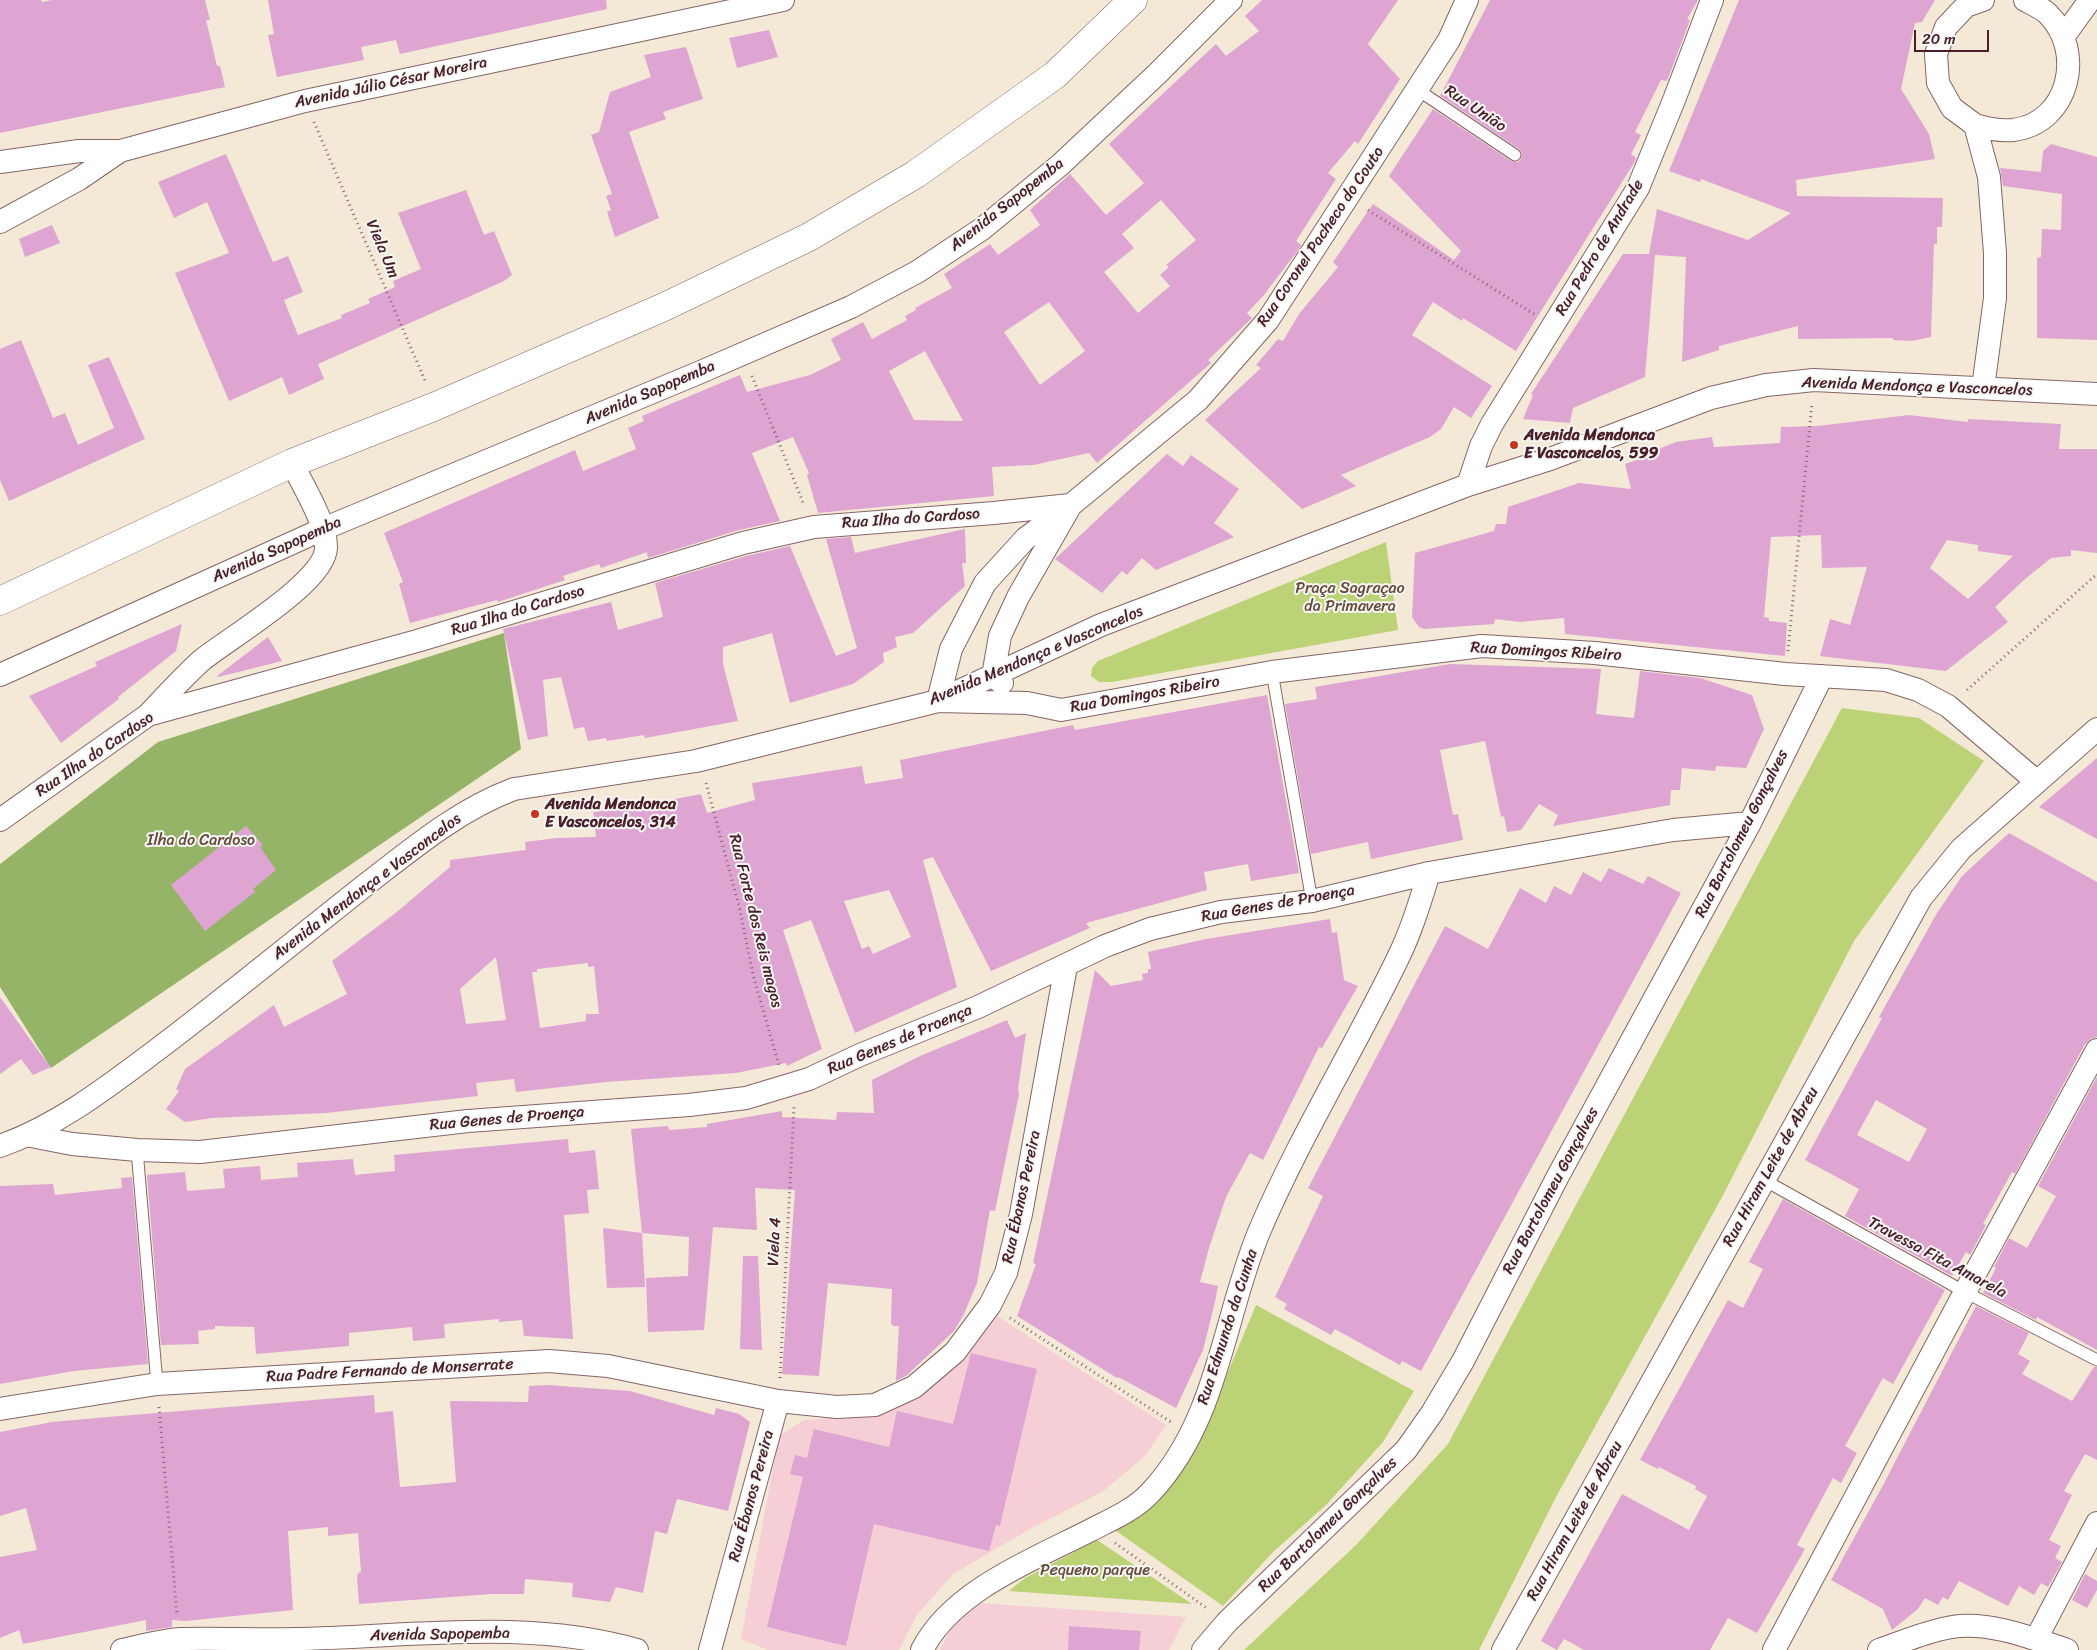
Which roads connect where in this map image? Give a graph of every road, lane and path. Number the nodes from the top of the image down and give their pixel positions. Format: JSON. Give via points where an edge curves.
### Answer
{"nodes":[{"id":1,"x":783,"y":0,"type":"edge"},
{"id":2,"x":1133,"y":0,"type":"edge"},
{"id":3,"x":1231,"y":0,"type":"edge"},
{"id":4,"x":1467,"y":0,"type":"edge"},
{"id":5,"x":1712,"y":0,"type":"edge"},
{"id":6,"x":1983,"y":0,"type":"edge"},
{"id":7,"x":2025,"y":0,"type":"edge"},
{"id":8,"x":2090,"y":0,"type":"edge"},
{"id":9,"x":2064,"y":36,"type":"junction"},
{"id":10,"x":1418,"y":90,"type":"junction"},
{"id":11,"x":305,"y":101,"type":"junction"},
{"id":12,"x":1975,"y":125,"type":"junction"},
{"id":13,"x":120,"y":151,"type":"junction"},
{"id":14,"x":1515,"y":155,"type":"dead end"},
{"id":15,"x":0,"y":162,"type":"edge"},
{"id":16,"x":1348,"y":197,"type":"junction"},
{"id":17,"x":0,"y":222,"type":"edge"},
{"id":18,"x":1553,"y":327,"type":"junction"},
{"id":19,"x":742,"y":352,"type":"junction"},
{"id":20,"x":1814,"y":380,"type":"junction"},
{"id":21,"x":1983,"y":388,"type":"junction"},
{"id":22,"x":2097,"y":394,"type":"edge"},
{"id":23,"x":436,"y":406,"type":"junction"},
{"id":24,"x":292,"y":463,"type":"junction"},
{"id":25,"x":1468,"y":485,"type":"junction"},
{"id":26,"x":1071,"y":505,"type":"junction"},
{"id":27,"x":814,"y":527,"type":"junction"},
{"id":28,"x":323,"y":529,"type":"junction"},
{"id":29,"x":2097,"y":574,"type":"edge"},
{"id":30,"x":0,"y":601,"type":"edge"},
{"id":31,"x":1272,"y":672,"type":"junction"},
{"id":32,"x":1785,"y":674,"type":"junction"},
{"id":33,"x":0,"y":675,"type":"edge"},
{"id":34,"x":993,"y":676,"type":"junction"},
{"id":35,"x":1822,"y":676,"type":"junction"},
{"id":36,"x":938,"y":701,"type":"junction"},
{"id":37,"x":1027,"y":703,"type":"junction"},
{"id":38,"x":1948,"y":706,"type":"junction"},
{"id":39,"x":148,"y":715,"type":"junction"},
{"id":40,"x":2097,"y":729,"type":"edge"},
{"id":41,"x":700,"y":760,"type":"junction"},
{"id":42,"x":2036,"y":781,"type":"junction"},
{"id":43,"x":0,"y":820,"type":"edge"},
{"id":44,"x":1750,"y":823,"type":"junction"},
{"id":45,"x":1429,"y":873,"type":"junction"},
{"id":46,"x":1312,"y":901,"type":"junction"},
{"id":47,"x":1066,"y":966,"type":"junction"},
{"id":48,"x":2097,"y":1050,"type":"edge"},
{"id":49,"x":785,"y":1088,"type":"junction"},
{"id":50,"x":30,"y":1136,"type":"junction"},
{"id":51,"x":0,"y":1146,"type":"edge"},
{"id":52,"x":137,"y":1150,"type":"junction"},
{"id":53,"x":1764,"y":1180,"type":"junction"},
{"id":54,"x":1965,"y":1292,"type":"junction"},
{"id":55,"x":990,"y":1305,"type":"junction"},
{"id":56,"x":2097,"y":1360,"type":"edge"},
{"id":57,"x":157,"y":1384,"type":"junction"},
{"id":58,"x":778,"y":1401,"type":"junction"},
{"id":59,"x":0,"y":1409,"type":"edge"},
{"id":60,"x":1190,"y":1434,"type":"junction"},
{"id":61,"x":2097,"y":1523,"type":"edge"},
{"id":62,"x":1094,"y":1528,"type":"junction"},
{"id":63,"x":1227,"y":1622,"type":"junction"},
{"id":64,"x":179,"y":1639,"type":"junction"},
{"id":65,"x":2035,"y":1645,"type":"edge"},
{"id":66,"x":122,"y":1650,"type":"edge"},
{"id":67,"x":637,"y":1650,"type":"edge"},
{"id":68,"x":710,"y":1650,"type":"edge"},
{"id":69,"x":922,"y":1650,"type":"edge"},
{"id":70,"x":1203,"y":1650,"type":"edge"},
{"id":71,"x":1503,"y":1650,"type":"edge"},
{"id":72,"x":1774,"y":1650,"type":"edge"},
{"id":73,"x":1879,"y":1650,"type":"edge"},
{"id":74,"x":2067,"y":1650,"type":"edge"}],
"edges":[{"from":1,"to":11,"type":"street","name":"Avenida Júlio César Moreira"},
{"from":2,"to":23,"type":"main road","via":[[1056,75],[916,174],[809,237],[664,307]]},
{"from":3,"to":19,"type":"street","name":"Avenida Sapopemba","via":[[1060,165],[982,229],[917,272],[851,307]]},
{"from":4,"to":10,"type":"street","name":"Rua Coronel Pacheco do Couto","via":[[1450,40]]},
{"from":5,"to":18,"type":"street","name":"Rua Pedro de Andrade","via":[[1638,188]]},
{"from":6,"to":12,"type":"street","via":[[1966,6],[1946,27],[1936,54],[1938,83],[1952,108]]},
{"from":7,"to":9,"type":"street","via":[[2047,13]]},
{"from":8,"to":9,"type":"street"},
{"from":9,"to":12,"type":"street","via":[[2069,55],[2069,76],[2062,95],[2050,111],[2034,123],[2015,130]]},
{"from":10,"to":14,"type":"lane","name":"Rua União"},
{"from":10,"to":16,"type":"street","name":"Rua Coronel Pacheco do Couto"},
{"from":11,"to":13,"type":"street","name":"Avenida Júlio César Moreira"},
{"from":11,"to":23,"type":"path","name":"Viela Um"},
{"from":12,"to":21,"type":"street","via":[[1989,177],[1995,253],[1995,298]]},
{"from":13,"to":15,"type":"street","name":"Avenida Júlio César Moreira","via":[[79,151]]},
{"from":13,"to":17,"type":"street","via":[[79,179]]},
{"from":16,"to":18,"type":"path"},
{"from":16,"to":26,"type":"street","name":"Rua Coronel Pacheco do Couto","via":[[1268,320],[1198,400]]},
{"from":18,"to":25,"type":"street","name":"Rua Pedro de Andrade","via":[[1492,424]]},
{"from":19,"to":27,"type":"path"},
{"from":19,"to":28,"type":"street","name":"Avenida Sapopemba","via":[[688,378]]},
{"from":20,"to":21,"type":"street","name":"Avenida Mendonça e Vasconcelos"},
{"from":20,"to":25,"type":"street","name":"Avenida Mendonça e Vasconcelos","via":[[1766,385],[1711,398],[1550,459]]},
{"from":20,"to":32,"type":"path"},
{"from":21,"to":22,"type":"street","name":"Avenida Mendonça e Vasconcelos"},
{"from":23,"to":24,"type":"main road"},
{"from":24,"to":28,"type":"street"},
{"from":24,"to":30,"type":"main road"},
{"from":25,"to":34,"type":"street","name":"Avenida Mendonça e Vasconcelos","via":[[1101,625]]},
{"from":26,"to":27,"type":"street","name":"Rua Ilha do Cardoso"},
{"from":26,"to":34,"type":"street","name":"Rua Coronel Pacheco do Couto","via":[[1018,597],[1004,628]]},
{"from":26,"to":36,"type":"street","name":"Rua Coronel Pacheco do Couto","via":[[1026,538],[985,584],[951,650]]},
{"from":27,"to":39,"type":"street","name":"Rua Ilha do Cardoso","via":[[743,543],[417,641]]},
{"from":28,"to":33,"type":"street","name":"Avenida Sapopemba"},
{"from":28,"to":39,"type":"street","via":[[326,548],[322,565],[298,590],[203,660]]},
{"from":29,"to":38,"type":"path"},
{"from":31,"to":32,"type":"street","name":"Rua Domingos Ribeiro","via":[[1482,646],[1595,652]]},
{"from":31,"to":37,"type":"street","name":"Rua Domingos Ribeiro","via":[[1061,710]]},
{"from":31,"to":46,"type":"lane"},
{"from":32,"to":35,"type":"street","name":"Rua Domingos Ribeiro"},
{"from":34,"to":36,"type":"street","name":"Avenida Mendonça e Vasconcelos"},
{"from":34,"to":37,"type":"street","name":"Rua Domingos Ribeiro"},
{"from":35,"to":38,"type":"street","name":"Rua Domingos Ribeiro","via":[[1886,680],[1918,690]]},
{"from":35,"to":44,"type":"street","name":"Rua Bartolomeu Gonçalves"},
{"from":36,"to":37,"type":"street","name":"Rua Domingos Ribeiro"},
{"from":36,"to":41,"type":"street","name":"Avenida Mendonça e Vasconcelos"},
{"from":38,"to":42,"type":"street","name":"Rua Domingos Ribeiro"},
{"from":39,"to":43,"type":"street","name":"Rua Ilha do Cardoso"},
{"from":40,"to":42,"type":"street","name":"Rua Hiram Leite de Abreu"},
{"from":41,"to":49,"type":"path","name":"Rua Forte dos Reis magos","via":[[740,910],[753,975]]},
{"from":41,"to":50,"type":"street","name":"Avenida Mendonça e Vasconcelos","via":[[543,783],[486,799],[402,856],[181,1032],[95,1096]]},
{"from":42,"to":53,"type":"street","name":"Rua Hiram Leite de Abreu","via":[[1961,849],[1921,898]]},
{"from":44,"to":45,"type":"street","name":"Rua Genes de Proença","via":[[1673,830]]},
{"from":44,"to":63,"type":"street","name":"Rua Bartolomeu Gonçalves","via":[[1558,1176],[1463,1361],[1432,1413],[1406,1450]]},
{"from":45,"to":46,"type":"street","name":"Rua Genes de Proença"},
{"from":45,"to":60,"type":"street","name":"Rua Edmundo da Cunha","via":[[1398,958],[1325,1095],[1260,1230],[1241,1278],[1206,1402]]},
{"from":46,"to":47,"type":"street","name":"Rua Genes de Proença","via":[[1221,912],[1150,929],[1105,946]]},
{"from":47,"to":49,"type":"street","name":"Rua Genes de Proença","via":[[978,1007]]},
{"from":47,"to":55,"type":"street","name":"Rua Ébanos Pereira","via":[[1022,1214],[1006,1273]]},
{"from":48,"to":54,"type":"street"},
{"from":49,"to":52,"type":"street","name":"Rua Genes de Proença","via":[[746,1098],[689,1105],[468,1121],[200,1152]]},
{"from":49,"to":58,"type":"path","name":"Viela 4","via":[[795,1102]]},
{"from":50,"to":51,"type":"street","name":"Avenida Mendonça e Vasconcelos"},
{"from":50,"to":52,"type":"street","name":"Rua Genes de Proença"},
{"from":52,"to":57,"type":"lane"},
{"from":53,"to":54,"type":"lane","name":"Travessa Fita Amarela"},
{"from":53,"to":71,"type":"street","name":"Rua Hiram Leite de Abreu"},
{"from":54,"to":56,"type":"lane","name":"Travessa Fita Amarela"},
{"from":54,"to":72,"type":"street"},
{"from":55,"to":58,"type":"street","name":"Rua Ébanos Pereira","via":[[955,1352],[914,1387],[875,1405],[837,1407]]},
{"from":55,"to":60,"type":"path"},
{"from":57,"to":58,"type":"street","name":"Rua Padre Fernando de Monserrate","via":[[549,1361],[608,1366]]},
{"from":57,"to":59,"type":"street","name":"Rua Padre Fernando de Monserrate"},
{"from":57,"to":64,"type":"path"},
{"from":58,"to":68,"type":"street","name":"Rua Ébanos Pereira"},
{"from":60,"to":62,"type":"street","name":"Rua Edmundo da Cunha","via":[[1177,1461],[1150,1494],[1132,1509]]},
{"from":61,"to":65,"type":"street"},
{"from":62,"to":63,"type":"path"},
{"from":62,"to":69,"type":"street","name":"Rua Edmundo da Cunha","via":[[1010,1571],[954,1608],[936,1627]]},
{"from":63,"to":70,"type":"street","name":"Rua Bartolomeu Gonçalves"},
{"from":64,"to":66,"type":"street","name":"Avenida Sapopemba"},
{"from":64,"to":67,"type":"street","name":"Avenida Sapopemba","via":[[295,1640],[447,1632],[530,1633],[610,1642]]},
{"from":65,"to":73,"type":"street","via":[[2001,1630],[1971,1626],[1954,1627]]},
{"from":65,"to":74,"type":"street"}]}
